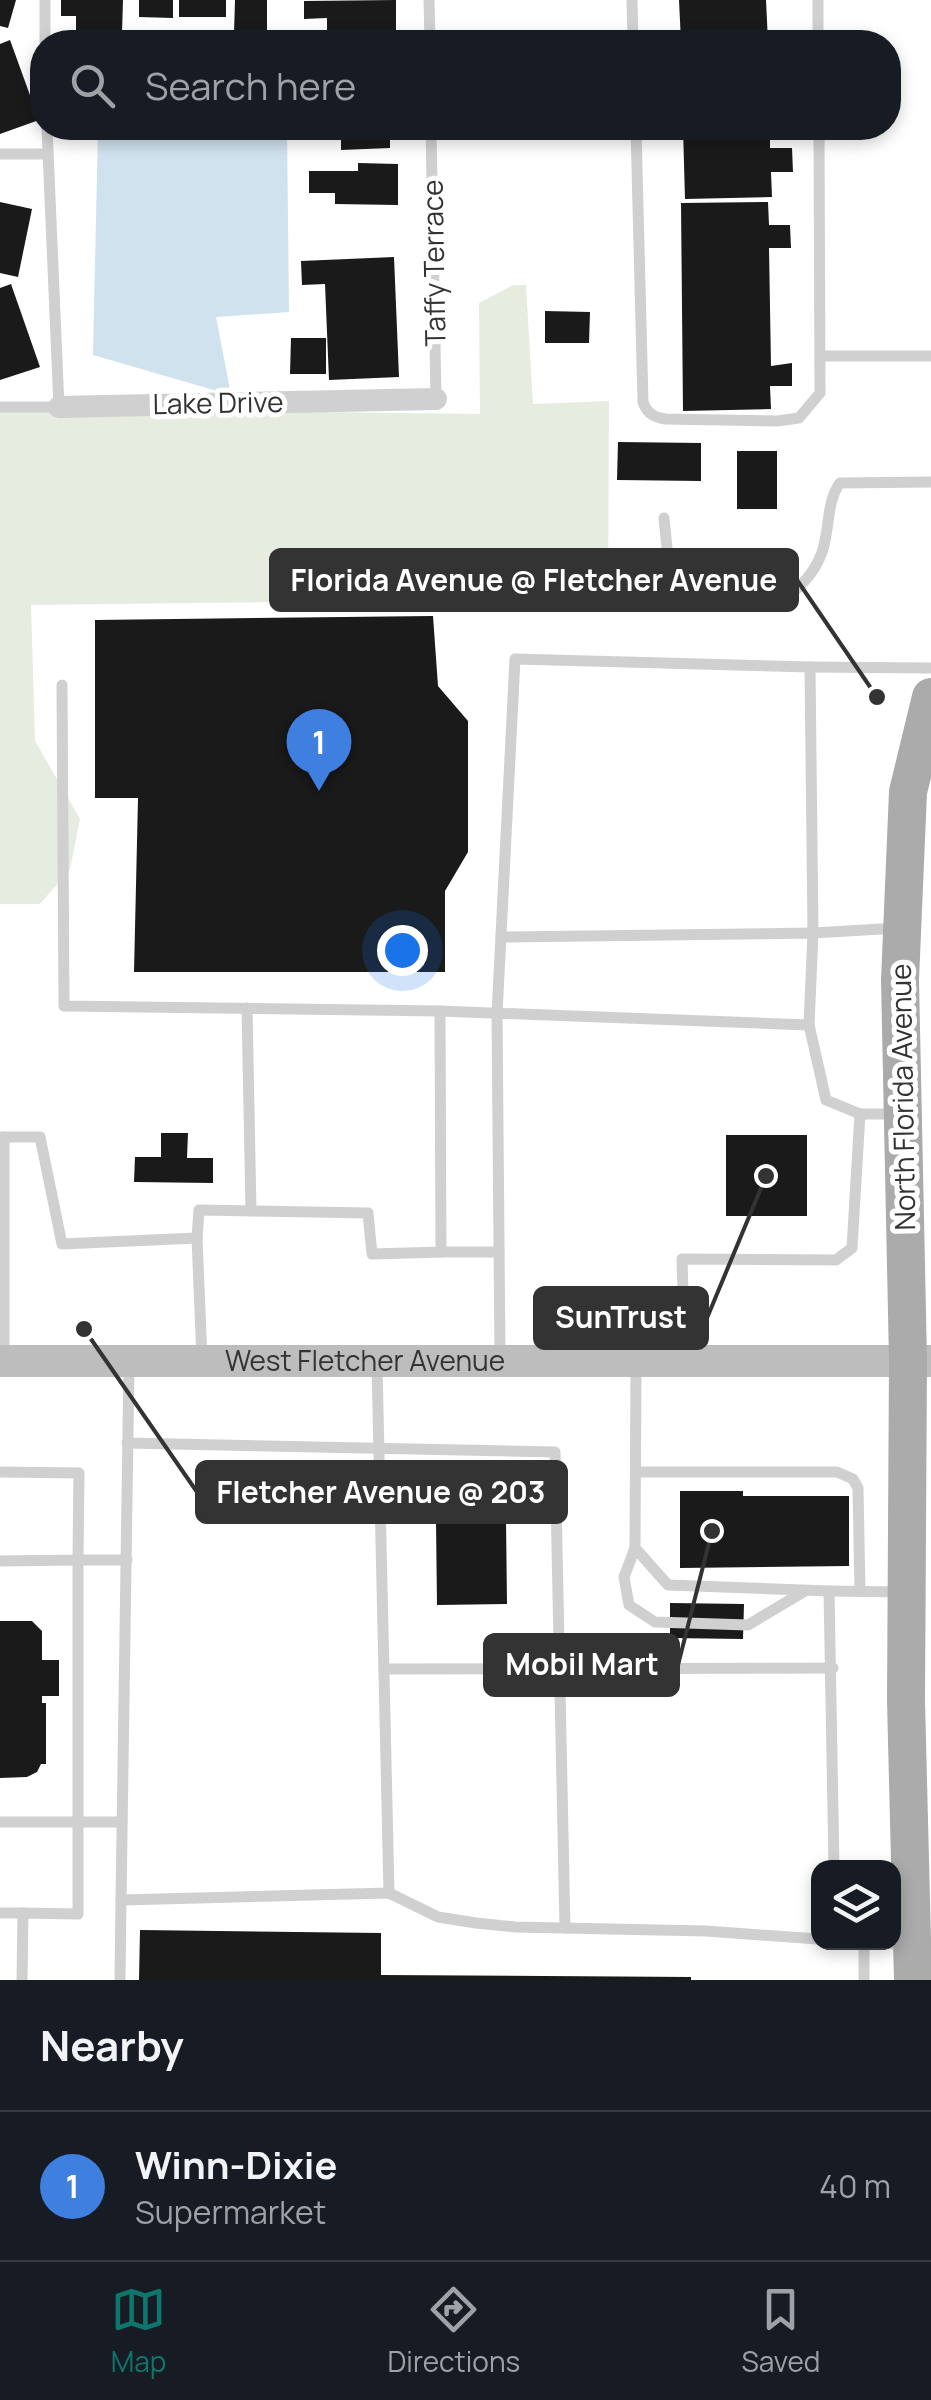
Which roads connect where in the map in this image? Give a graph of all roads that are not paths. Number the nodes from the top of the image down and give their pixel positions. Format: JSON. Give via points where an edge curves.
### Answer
{"nodes":[{"id":1,"x":44,"y":0,"type":"edge"},
{"id":2,"x":429,"y":0,"type":"edge"},
{"id":3,"x":632,"y":0,"type":"edge"},
{"id":4,"x":818,"y":0,"type":"edge"},
{"id":5,"x":45,"y":30,"type":"edge"},
{"id":6,"x":430,"y":30,"type":"edge"},
{"id":7,"x":633,"y":30,"type":"edge"},
{"id":8,"x":818,"y":30,"type":"edge"},
{"id":9,"x":47,"y":140,"type":"edge"},
{"id":10,"x":431,"y":140,"type":"edge"},
{"id":11,"x":636,"y":140,"type":"edge"},
{"id":12,"x":819,"y":140,"type":"edge"},
{"id":13,"x":0,"y":154,"type":"edge"},
{"id":14,"x":48,"y":154,"type":"junction"},
{"id":15,"x":820,"y":356,"type":"junction"},
{"id":16,"x":931,"y":356,"type":"edge"},
{"id":17,"x":436,"y":399,"type":"joint"},
{"id":18,"x":0,"y":407,"type":"edge"},
{"id":19,"x":59,"y":407,"type":"junction"},
{"id":20,"x":931,"y":482,"type":"edge"},
{"id":21,"x":664,"y":518,"type":"dead end"},
{"id":22,"x":810,"y":667,"type":"junction"},
{"id":23,"x":931,"y":668,"type":"edge"},
{"id":24,"x":62,"y":685,"type":"dead end"},
{"id":25,"x":931,"y":697,"type":"edge"},
{"id":26,"x":902,"y":928,"type":"junction"},
{"id":27,"x":812,"y":932,"type":"junction"},
{"id":28,"x":501,"y":937,"type":"junction"},
{"id":29,"x":247,"y":1008,"type":"junction"},
{"id":30,"x":440,"y":1011,"type":"junction"},
{"id":31,"x":497,"y":1014,"type":"junction"},
{"id":32,"x":809,"y":1025,"type":"junction"},
{"id":33,"x":860,"y":1114,"type":"junction"},
{"id":34,"x":903,"y":1114,"type":"junction"},
{"id":35,"x":2,"y":1137,"type":"edge"},
{"id":36,"x":251,"y":1211,"type":"junction"},
{"id":37,"x":197,"y":1238,"type":"junction"},
{"id":38,"x":441,"y":1252,"type":"junction"},
{"id":39,"x":499,"y":1252,"type":"junction"},
{"id":40,"x":2,"y":1360,"type":"edge"},
{"id":41,"x":129,"y":1361,"type":"junction"},
{"id":42,"x":920,"y":1361,"type":"edge"},
{"id":43,"x":202,"y":1362,"type":"junction"},
{"id":44,"x":377,"y":1362,"type":"junction"},
{"id":45,"x":500,"y":1362,"type":"junction"},
{"id":46,"x":636,"y":1362,"type":"junction"},
{"id":47,"x":685,"y":1362,"type":"junction"},
{"id":48,"x":127,"y":1444,"type":"junction"},
{"id":49,"x":380,"y":1446,"type":"junction"},
{"id":50,"x":0,"y":1472,"type":"edge"},
{"id":51,"x":636,"y":1472,"type":"junction"},
{"id":52,"x":635,"y":1548,"type":"junction"},
{"id":53,"x":78,"y":1560,"type":"junction"},
{"id":54,"x":127,"y":1560,"type":"junction"},
{"id":55,"x":0,"y":1561,"type":"edge"},
{"id":56,"x":807,"y":1590,"type":"junction"},
{"id":57,"x":830,"y":1591,"type":"junction"},
{"id":58,"x":860,"y":1591,"type":"junction"},
{"id":59,"x":907,"y":1592,"type":"junction"},
{"id":60,"x":832,"y":1668,"type":"junction"},
{"id":61,"x":557,"y":1669,"type":"junction"},
{"id":62,"x":384,"y":1670,"type":"junction"},
{"id":63,"x":0,"y":1822,"type":"edge"},
{"id":64,"x":78,"y":1822,"type":"junction"},
{"id":65,"x":122,"y":1822,"type":"junction"},
{"id":66,"x":834,"y":1860,"type":"edge"},
{"id":67,"x":388,"y":1893,"type":"junction"},
{"id":68,"x":122,"y":1900,"type":"junction"},
{"id":69,"x":0,"y":1913,"type":"edge"},
{"id":70,"x":23,"y":1913,"type":"junction"},
{"id":71,"x":566,"y":1928,"type":"junction"},
{"id":72,"x":811,"y":1938,"type":"edge"},
{"id":73,"x":867,"y":1950,"type":"edge"},
{"id":74,"x":885,"y":1950,"type":"edge"},
{"id":75,"x":912,"y":1963,"type":"edge"},
{"id":76,"x":22,"y":1980,"type":"edge"},
{"id":77,"x":120,"y":1980,"type":"edge"},
{"id":78,"x":864,"y":1980,"type":"edge"}],
"edges":[{"from":1,"to":5,"type":"lane"},
{"from":2,"to":6,"type":"lane"},
{"from":3,"to":7,"type":"lane"},
{"from":4,"to":8,"type":"lane"},
{"from":9,"to":14,"type":"lane"},
{"from":10,"to":17,"type":"lane","name":"Taffy Terrace"},
{"from":11,"to":15,"type":"lane","via":[[646,410],[665,419],[798,418],[820,392]]},
{"from":12,"to":15,"type":"lane"},
{"from":13,"to":14,"type":"lane"},
{"from":14,"to":19,"type":"lane"},
{"from":15,"to":16,"type":"lane"},
{"from":17,"to":19,"type":"street","name":"Lake Drive"},
{"from":18,"to":19,"type":"lane","name":"Lake Drive"},
{"from":20,"to":21,"type":"lane","via":[[840,482],[822,552],[810,578],[788,597],[700,600],[670,578]]},
{"from":22,"to":23,"type":"lane"},
{"from":22,"to":27,"type":"lane"},
{"from":22,"to":28,"type":"lane","via":[[514,659]]},
{"from":24,"to":29,"type":"lane","via":[[64,1006]]},
{"from":25,"to":26,"type":"main road","name":"North Florida Avenue","via":[[908,792]]},
{"from":26,"to":27,"type":"lane"},
{"from":26,"to":34,"type":"main road","name":"North Florida Avenue"},
{"from":27,"to":28,"type":"lane"},
{"from":27,"to":32,"type":"lane"},
{"from":28,"to":31,"type":"lane"},
{"from":29,"to":30,"type":"lane"},
{"from":29,"to":36,"type":"lane"},
{"from":30,"to":31,"type":"lane"},
{"from":30,"to":38,"type":"lane"},
{"from":31,"to":32,"type":"lane"},
{"from":31,"to":39,"type":"lane"},
{"from":32,"to":33,"type":"lane","via":[[826,1100]]},
{"from":33,"to":34,"type":"lane"},
{"from":33,"to":47,"type":"lane","via":[[852,1248],[836,1260],[682,1259]]},
{"from":34,"to":42,"type":"main road","name":"North Florida Avenue"},
{"from":35,"to":37,"type":"lane","via":[[40,1137],[62,1244]]},
{"from":35,"to":40,"type":"lane"},
{"from":36,"to":37,"type":"lane","via":[[200,1210]]},
{"from":36,"to":38,"type":"lane","via":[[368,1213],[372,1254]]},
{"from":37,"to":43,"type":"lane"},
{"from":38,"to":39,"type":"lane"},
{"from":39,"to":45,"type":"lane"},
{"from":40,"to":41,"type":"main road","name":"West Fletcher Avenue"},
{"from":41,"to":43,"type":"main road","name":"West Fletcher Avenue"},
{"from":41,"to":48,"type":"lane"},
{"from":42,"to":47,"type":"main road","name":"West Fletcher Avenue"},
{"from":42,"to":59,"type":"main road","name":"North Florida Avenue"},
{"from":43,"to":44,"type":"main road","name":"West Fletcher Avenue"},
{"from":44,"to":45,"type":"main road","name":"West Fletcher Avenue"},
{"from":44,"to":49,"type":"lane"},
{"from":45,"to":46,"type":"main road","name":"West Fletcher Avenue"},
{"from":46,"to":47,"type":"main road","name":"West Fletcher Avenue"},
{"from":46,"to":51,"type":"lane"},
{"from":48,"to":49,"type":"lane"},
{"from":48,"to":54,"type":"lane"},
{"from":49,"to":61,"type":"lane","via":[[555,1452]]},
{"from":49,"to":62,"type":"lane"},
{"from":50,"to":53,"type":"lane","via":[[79,1472]]},
{"from":51,"to":52,"type":"lane"},
{"from":51,"to":58,"type":"lane","via":[[837,1472],[853,1479]]},
{"from":52,"to":56,"type":"lane","via":[[668,1584]]},
{"from":52,"to":56,"type":"lane","via":[[624,1578],[629,1605],[655,1622],[748,1626]]},
{"from":53,"to":54,"type":"lane"},
{"from":53,"to":55,"type":"lane"},
{"from":53,"to":64,"type":"lane"},
{"from":54,"to":65,"type":"lane"},
{"from":56,"to":57,"type":"lane"},
{"from":57,"to":58,"type":"lane"},
{"from":57,"to":60,"type":"lane"},
{"from":58,"to":59,"type":"lane"},
{"from":59,"to":75,"type":"main road","name":"North Florida Avenue"},
{"from":60,"to":61,"type":"lane"},
{"from":60,"to":66,"type":"lane"},
{"from":61,"to":62,"type":"lane"},
{"from":61,"to":71,"type":"lane"},
{"from":62,"to":67,"type":"lane"},
{"from":63,"to":64,"type":"lane"},
{"from":64,"to":65,"type":"lane"},
{"from":64,"to":70,"type":"lane","via":[[78,1914]]},
{"from":65,"to":68,"type":"lane"},
{"from":67,"to":68,"type":"lane"},
{"from":67,"to":71,"type":"lane","via":[[438,1918]]},
{"from":68,"to":77,"type":"lane"},
{"from":69,"to":70,"type":"lane"},
{"from":70,"to":76,"type":"lane"},
{"from":71,"to":72,"type":"lane"},
{"from":73,"to":78,"type":"lane"},
{"from":74,"to":75,"type":"lane"}]}
